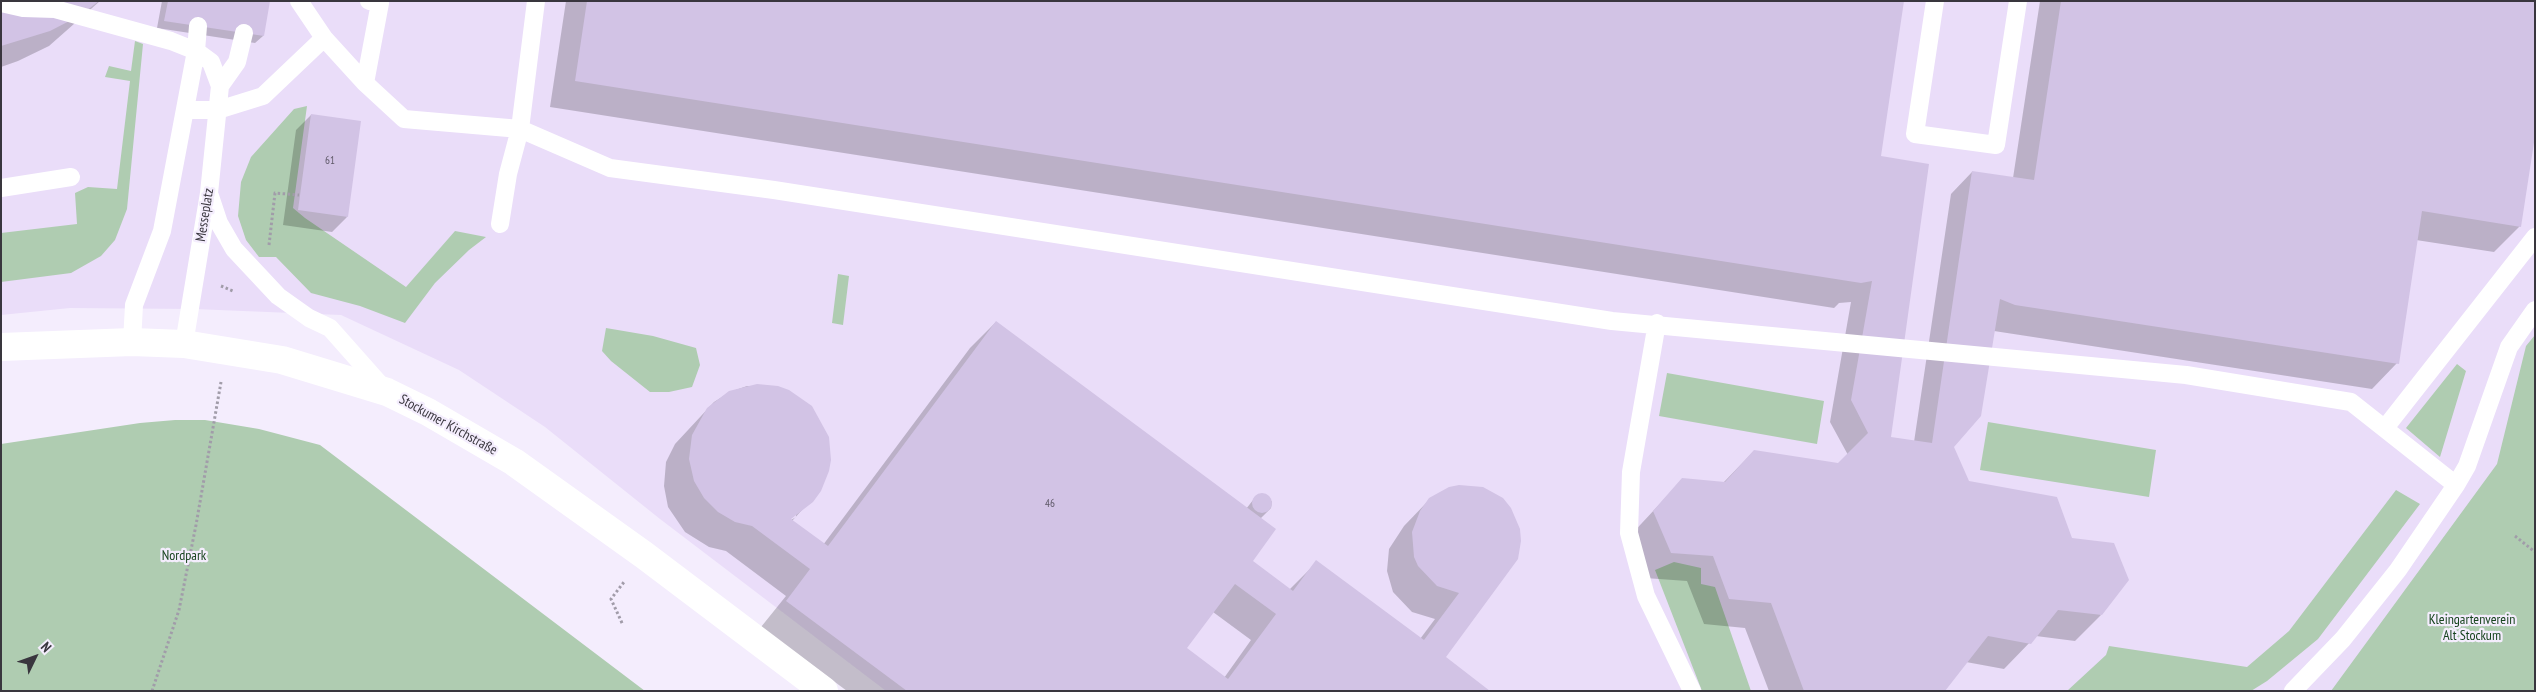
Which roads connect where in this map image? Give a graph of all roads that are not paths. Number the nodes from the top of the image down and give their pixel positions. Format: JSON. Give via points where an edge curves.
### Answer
{"nodes":[{"id":1,"x":299,"y":1,"type":"edge"},
{"id":2,"x":369,"y":1,"type":"edge"},
{"id":3,"x":536,"y":1,"type":"edge"},
{"id":4,"x":1935,"y":1,"type":"edge"},
{"id":5,"x":2018,"y":1,"type":"edge"},
{"id":6,"x":1,"y":3,"type":"edge"},
{"id":7,"x":198,"y":26,"type":"dead end"},
{"id":8,"x":244,"y":33,"type":"dead end"},
{"id":9,"x":324,"y":38,"type":"junction"},
{"id":10,"x":196,"y":51,"type":"junction"},
{"id":11,"x":366,"y":83,"type":"junction"},
{"id":12,"x":220,"y":86,"type":"junction"},
{"id":13,"x":185,"y":110,"type":"junction"},
{"id":14,"x":218,"y":110,"type":"junction"},
{"id":15,"x":520,"y":129,"type":"junction"},
{"id":16,"x":71,"y":177,"type":"dead end"},
{"id":17,"x":1,"y":188,"type":"edge"},
{"id":18,"x":209,"y":193,"type":"junction"},
{"id":19,"x":500,"y":224,"type":"dead end"},
{"id":20,"x":2535,"y":236,"type":"edge"},
{"id":21,"x":2535,"y":310,"type":"edge"},
{"id":22,"x":1657,"y":323,"type":"junction"},
{"id":23,"x":132,"y":342,"type":"junction"},
{"id":24,"x":184,"y":344,"type":"junction"},
{"id":25,"x":1,"y":347,"type":"edge"},
{"id":26,"x":387,"y":392,"type":"junction"},
{"id":27,"x":2385,"y":428,"type":"junction"},
{"id":28,"x":2456,"y":485,"type":"junction"},
{"id":29,"x":1677,"y":664,"type":"junction"},
{"id":30,"x":824,"y":691,"type":"edge"},
{"id":31,"x":1680,"y":691,"type":"edge"},
{"id":32,"x":1692,"y":691,"type":"edge"},
{"id":33,"x":2293,"y":691,"type":"edge"}],
"edges":[{"from":1,"to":9,"type":"lane"},
{"from":2,"to":11,"type":"lane","via":[[380,3]]},
{"from":3,"to":15,"type":"lane"},
{"from":4,"to":5,"type":"lane","via":[[1915,134],[1996,145]]},
{"from":6,"to":10,"type":"lane","via":[[22,8],[54,9]]},
{"from":7,"to":10,"type":"lane"},
{"from":8,"to":12,"type":"lane","via":[[237,62]]},
{"from":9,"to":11,"type":"lane"},
{"from":9,"to":14,"type":"lane","via":[[262,96]]},
{"from":10,"to":12,"type":"lane","via":[[211,62]]},
{"from":10,"to":13,"type":"lane"},
{"from":11,"to":15,"type":"lane","via":[[404,119]]},
{"from":12,"to":14,"type":"lane","name":"Messeplatz"},
{"from":13,"to":14,"type":"lane"},
{"from":13,"to":23,"type":"lane","via":[[162,231],[134,304]]},
{"from":14,"to":18,"type":"lane","name":"Messeplatz"},
{"from":15,"to":19,"type":"lane"},
{"from":15,"to":22,"type":"lane","via":[[610,168],[774,190],[1602,319]]},
{"from":16,"to":17,"type":"lane"},
{"from":18,"to":24,"type":"lane","name":"Messeplatz"},
{"from":18,"to":26,"type":"lane","via":[[219,224],[234,249],[278,296],[308,318],[330,328]]},
{"from":20,"to":27,"type":"lane"},
{"from":21,"to":28,"type":"lane","via":[[2509,347],[2467,466]]},
{"from":22,"to":27,"type":"lane","via":[[2186,374],[2351,402]]},
{"from":22,"to":29,"type":"lane","via":[[1631,472],[1628,532],[1646,596]]},
{"from":23,"to":24,"type":"street","name":"Stockumer Kirchstraße"},
{"from":23,"to":25,"type":"street","name":"Stockumer Kirchstraße"},
{"from":24,"to":26,"type":"street","name":"Stockumer Kirchstraße","via":[[282,360]]},
{"from":26,"to":30,"type":"street","name":"Stockumer Kirchstraße","via":[[514,462]]},
{"from":27,"to":28,"type":"lane"},
{"from":28,"to":33,"type":"lane","via":[[2398,570],[2343,639]]},
{"from":29,"to":31,"type":"lane"},
{"from":29,"to":32,"type":"lane"}]}
